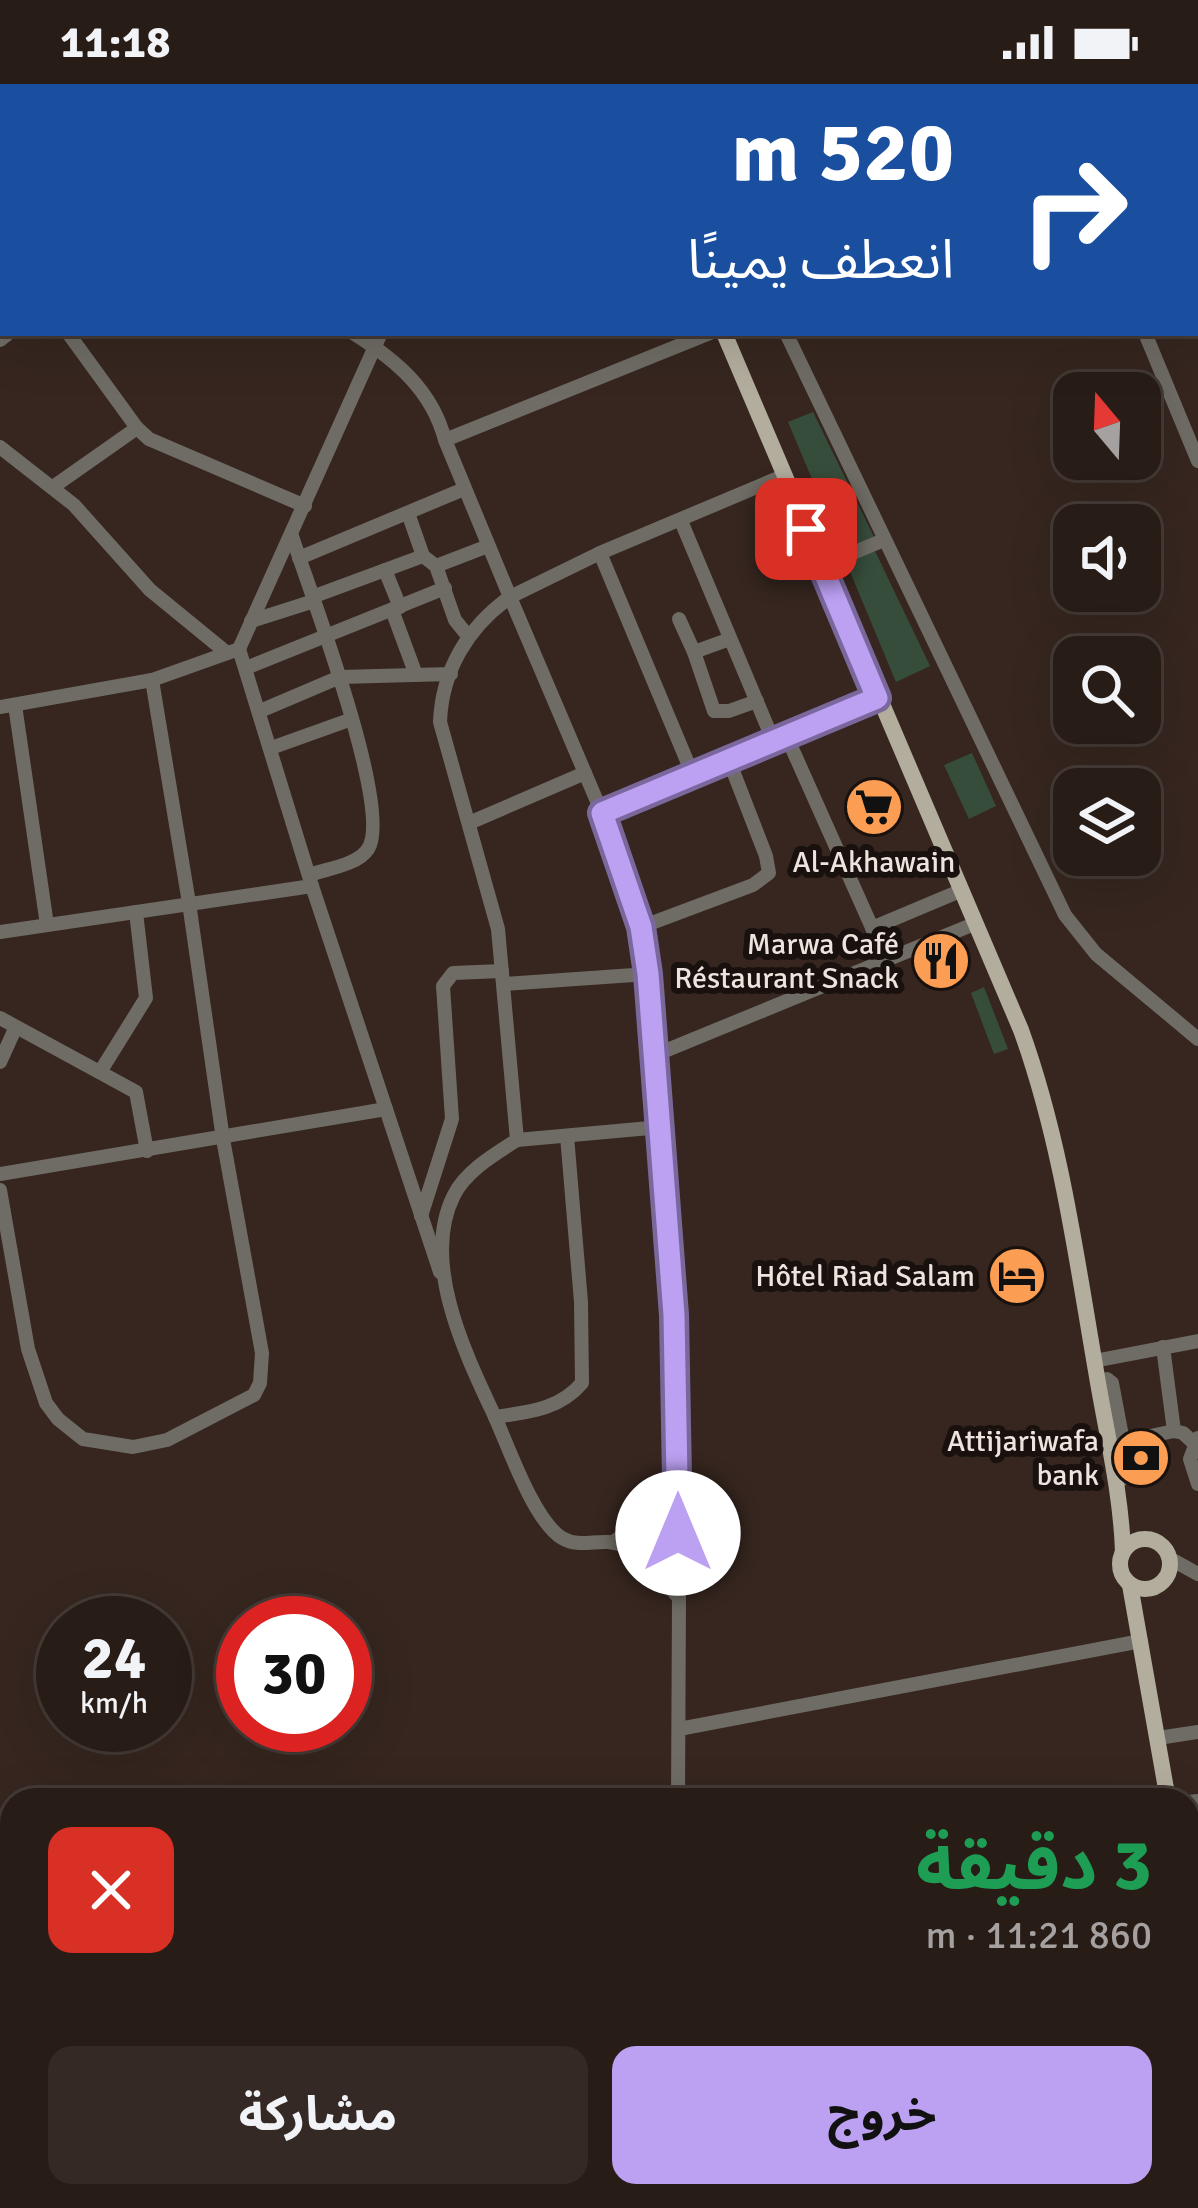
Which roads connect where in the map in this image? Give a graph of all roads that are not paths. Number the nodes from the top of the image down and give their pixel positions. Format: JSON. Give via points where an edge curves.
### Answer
{"nodes":[{"id":1,"x":70,"y":336,"type":"edge"},
{"id":2,"x":703,"y":336,"type":"edge"},
{"id":3,"x":725,"y":336,"type":"edge"},
{"id":4,"x":787,"y":336,"type":"edge"},
{"id":5,"x":1146,"y":336,"type":"edge"},
{"id":6,"x":378,"y":340,"type":"edge"},
{"id":7,"x":136,"y":428,"type":"junction"},
{"id":8,"x":445,"y":440,"type":"junction"},
{"id":9,"x":0,"y":447,"type":"edge"},
{"id":10,"x":1198,"y":461,"type":"edge"},
{"id":11,"x":783,"y":476,"type":"junction"},
{"id":12,"x":53,"y":487,"type":"junction"},
{"id":13,"x":464,"y":489,"type":"junction"},
{"id":14,"x":305,"y":506,"type":"junction"},
{"id":15,"x":408,"y":513,"type":"junction"},
{"id":16,"x":681,"y":520,"type":"junction"},
{"id":17,"x":292,"y":536,"type":"junction"},
{"id":18,"x":884,"y":540,"type":"junction"},
{"id":19,"x":488,"y":546,"type":"junction"},
{"id":20,"x":600,"y":553,"type":"junction"},
{"id":21,"x":299,"y":558,"type":"junction"},
{"id":22,"x":429,"y":561,"type":"junction"},
{"id":23,"x":821,"y":566,"type":"junction"},
{"id":24,"x":385,"y":570,"type":"junction"},
{"id":25,"x":445,"y":588,"type":"junction"},
{"id":26,"x":510,"y":597,"type":"junction"},
{"id":27,"x":313,"y":599,"type":"junction"},
{"id":28,"x":396,"y":608,"type":"junction"},
{"id":29,"x":679,"y":619,"type":"dead end"},
{"id":30,"x":251,"y":621,"type":"junction"},
{"id":31,"x":468,"y":636,"type":"junction"},
{"id":32,"x":326,"y":637,"type":"junction"},
{"id":33,"x":730,"y":639,"type":"junction"},
{"id":34,"x":233,"y":651,"type":"junction"},
{"id":35,"x":694,"y":652,"type":"junction"},
{"id":36,"x":246,"y":668,"type":"junction"},
{"id":37,"x":451,"y":674,"type":"junction"},
{"id":38,"x":416,"y":675,"type":"junction"},
{"id":39,"x":340,"y":677,"type":"junction"},
{"id":40,"x":152,"y":680,"type":"junction"},
{"id":41,"x":877,"y":698,"type":"junction"},
{"id":42,"x":757,"y":701,"type":"junction"},
{"id":43,"x":8,"y":706,"type":"edge"},
{"id":44,"x":260,"y":711,"type":"junction"},
{"id":45,"x":352,"y":719,"type":"junction"},
{"id":46,"x":780,"y":738,"type":"junction"},
{"id":47,"x":272,"y":748,"type":"junction"},
{"id":48,"x":728,"y":758,"type":"junction"},
{"id":49,"x":585,"y":773,"type":"junction"},
{"id":50,"x":692,"y":773,"type":"junction"},
{"id":51,"x":602,"y":813,"type":"junction"},
{"id":52,"x":469,"y":823,"type":"junction"},
{"id":53,"x":311,"y":881,"type":"junction"},
{"id":54,"x":960,"y":891,"type":"junction"},
{"id":55,"x":189,"y":903,"type":"junction"},
{"id":56,"x":136,"y":912,"type":"junction"},
{"id":57,"x":974,"y":924,"type":"junction"},
{"id":58,"x":47,"y":925,"type":"junction"},
{"id":59,"x":641,"y":927,"type":"junction"},
{"id":60,"x":872,"y":928,"type":"junction"},
{"id":61,"x":0,"y":932,"type":"edge"},
{"id":62,"x":886,"y":959,"type":"junction"},
{"id":63,"x":648,"y":974,"type":"junction"},
{"id":64,"x":503,"y":977,"type":"junction"},
{"id":65,"x":0,"y":1018,"type":"edge"},
{"id":66,"x":15,"y":1029,"type":"junction"},
{"id":67,"x":1198,"y":1039,"type":"edge"},
{"id":68,"x":656,"y":1055,"type":"junction"},
{"id":69,"x":0,"y":1062,"type":"edge"},
{"id":70,"x":100,"y":1072,"type":"junction"},
{"id":71,"x":386,"y":1108,"type":"junction"},
{"id":72,"x":661,"y":1127,"type":"junction"},
{"id":73,"x":566,"y":1136,"type":"junction"},
{"id":74,"x":223,"y":1138,"type":"junction"},
{"id":75,"x":517,"y":1140,"type":"junction"},
{"id":76,"x":147,"y":1151,"type":"junction"},
{"id":77,"x":0,"y":1174,"type":"edge"},
{"id":78,"x":0,"y":1190,"type":"edge"},
{"id":79,"x":421,"y":1216,"type":"junction"},
{"id":80,"x":440,"y":1275,"type":"junction"},
{"id":81,"x":1198,"y":1341,"type":"edge"},
{"id":82,"x":1163,"y":1347,"type":"junction"},
{"id":83,"x":1094,"y":1360,"type":"junction"},
{"id":84,"x":495,"y":1417,"type":"junction"},
{"id":85,"x":1174,"y":1431,"type":"junction"},
{"id":86,"x":1196,"y":1441,"type":"edge"},
{"id":87,"x":1115,"y":1443,"type":"junction"},
{"id":88,"x":1198,"y":1484,"type":"edge"},
{"id":89,"x":1119,"y":1492,"type":"junction"},
{"id":90,"x":678,"y":1500,"type":"junction"},
{"id":91,"x":1147,"y":1539,"type":"junction"},
{"id":92,"x":613,"y":1542,"type":"junction"},
{"id":93,"x":1123,"y":1552,"type":"junction"},
{"id":94,"x":1168,"y":1567,"type":"junction"},
{"id":95,"x":1198,"y":1575,"type":"edge"},
{"id":96,"x":1130,"y":1585,"type":"junction"},
{"id":97,"x":1152,"y":1588,"type":"junction"},
{"id":98,"x":679,"y":1598,"type":"junction"},
{"id":99,"x":1141,"y":1638,"type":"junction"},
{"id":100,"x":679,"y":1729,"type":"junction"},
{"id":101,"x":1198,"y":1732,"type":"edge"},
{"id":102,"x":1158,"y":1738,"type":"junction"},
{"id":103,"x":678,"y":1788,"type":"edge"},
{"id":104,"x":1166,"y":1788,"type":"edge"}],
"edges":[{"from":1,"to":7,"type":"street"},
{"from":2,"to":8,"type":"street"},
{"from":3,"to":11,"type":"main road"},
{"from":4,"to":18,"type":"street"},
{"from":5,"to":10,"type":"street"},
{"from":6,"to":8,"type":"street","via":[[429,398]]},
{"from":6,"to":14,"type":"street"},
{"from":7,"to":12,"type":"street"},
{"from":7,"to":14,"type":"street","via":[[160,447]]},
{"from":8,"to":13,"type":"street"},
{"from":9,"to":12,"type":"street"},
{"from":11,"to":16,"type":"street"},
{"from":11,"to":23,"type":"main road"},
{"from":12,"to":34,"type":"street","via":[[150,590]]},
{"from":13,"to":15,"type":"street"},
{"from":13,"to":19,"type":"street"},
{"from":14,"to":17,"type":"street"},
{"from":15,"to":21,"type":"street"},
{"from":15,"to":22,"type":"street"},
{"from":16,"to":20,"type":"street"},
{"from":16,"to":33,"type":"street"},
{"from":17,"to":21,"type":"street"},
{"from":17,"to":30,"type":"street"},
{"from":18,"to":23,"type":"street"},
{"from":18,"to":67,"type":"street","via":[[1071,925]]},
{"from":19,"to":22,"type":"street"},
{"from":19,"to":26,"type":"street"},
{"from":20,"to":26,"type":"street"},
{"from":20,"to":50,"type":"street"},
{"from":21,"to":27,"type":"street"},
{"from":22,"to":24,"type":"street"},
{"from":22,"to":25,"type":"street"},
{"from":23,"to":41,"type":"main road"},
{"from":24,"to":27,"type":"street"},
{"from":24,"to":28,"type":"street"},
{"from":25,"to":28,"type":"street"},
{"from":25,"to":31,"type":"street"},
{"from":26,"to":31,"type":"street"},
{"from":26,"to":49,"type":"street"},
{"from":27,"to":30,"type":"street"},
{"from":27,"to":32,"type":"street"},
{"from":28,"to":32,"type":"street"},
{"from":28,"to":38,"type":"street"},
{"from":29,"to":35,"type":"street"},
{"from":30,"to":34,"type":"street"},
{"from":31,"to":37,"type":"street"},
{"from":32,"to":36,"type":"street"},
{"from":32,"to":39,"type":"street"},
{"from":33,"to":35,"type":"street"},
{"from":33,"to":42,"type":"street"},
{"from":34,"to":36,"type":"street"},
{"from":34,"to":40,"type":"street"},
{"from":35,"to":42,"type":"street","via":[[714,711]]},
{"from":36,"to":44,"type":"street"},
{"from":37,"to":38,"type":"street"},
{"from":37,"to":52,"type":"street","via":[[440,722]]},
{"from":38,"to":39,"type":"street"},
{"from":39,"to":44,"type":"street"},
{"from":39,"to":45,"type":"street"},
{"from":40,"to":43,"type":"street"},
{"from":40,"to":55,"type":"street"},
{"from":41,"to":46,"type":"street"},
{"from":41,"to":54,"type":"main road"},
{"from":42,"to":46,"type":"street"},
{"from":43,"to":58,"type":"street"},
{"from":44,"to":47,"type":"street"},
{"from":45,"to":47,"type":"street"},
{"from":45,"to":53,"type":"street","via":[[372,838],[361,857]]},
{"from":46,"to":48,"type":"street"},
{"from":46,"to":60,"type":"street"},
{"from":47,"to":53,"type":"street"},
{"from":48,"to":50,"type":"street"},
{"from":48,"to":59,"type":"street","via":[[769,873]]},
{"from":49,"to":51,"type":"street"},
{"from":49,"to":52,"type":"street"},
{"from":50,"to":51,"type":"street"},
{"from":51,"to":59,"type":"street"},
{"from":52,"to":64,"type":"street"},
{"from":53,"to":55,"type":"street"},
{"from":53,"to":71,"type":"street"},
{"from":54,"to":57,"type":"main road"},
{"from":54,"to":60,"type":"street"},
{"from":55,"to":56,"type":"street"},
{"from":55,"to":74,"type":"street"},
{"from":56,"to":58,"type":"street"},
{"from":56,"to":70,"type":"street","via":[[146,998]]},
{"from":57,"to":62,"type":"street"},
{"from":57,"to":83,"type":"main road","via":[[1046,1103]]},
{"from":58,"to":61,"type":"street"},
{"from":59,"to":63,"type":"street"},
{"from":60,"to":62,"type":"street"},
{"from":62,"to":68,"type":"street"},
{"from":63,"to":64,"type":"street"},
{"from":63,"to":68,"type":"street"},
{"from":64,"to":75,"type":"street"},
{"from":64,"to":79,"type":"street","via":[[453,974],[443,986],[452,1119]]},
{"from":65,"to":66,"type":"street"},
{"from":66,"to":69,"type":"street"},
{"from":66,"to":70,"type":"street"},
{"from":68,"to":72,"type":"street"},
{"from":70,"to":76,"type":"street","via":[[140,1096]]},
{"from":71,"to":74,"type":"street"},
{"from":71,"to":79,"type":"street"},
{"from":72,"to":73,"type":"street"},
{"from":72,"to":90,"type":"street"},
{"from":73,"to":75,"type":"street"},
{"from":73,"to":84,"type":"street","via":[[582,1383],[567,1400]]},
{"from":74,"to":76,"type":"street"},
{"from":74,"to":78,"type":"street","via":[[262,1353],[260,1383],[247,1401],[133,1448],[83,1438],[46,1403],[28,1349]]},
{"from":75,"to":80,"type":"street","via":[[454,1195]]},
{"from":76,"to":77,"type":"street"},
{"from":79,"to":80,"type":"street"},
{"from":80,"to":84,"type":"street"},
{"from":81,"to":82,"type":"street"},
{"from":82,"to":83,"type":"street"},
{"from":82,"to":85,"type":"street"},
{"from":83,"to":87,"type":"main road"},
{"from":84,"to":92,"type":"street","via":[[557,1534],[577,1544]]},
{"from":85,"to":86,"type":"street"},
{"from":85,"to":87,"type":"street"},
{"from":86,"to":88,"type":"street","via":[[1190,1466]]},
{"from":87,"to":89,"type":"main road"},
{"from":89,"to":91,"type":"main road"},
{"from":89,"to":93,"type":"main road"},
{"from":90,"to":92,"type":"street"},
{"from":90,"to":98,"type":"street"},
{"from":91,"to":93,"type":"main road"},
{"from":91,"to":94,"type":"main road","via":[[1161,1545]]},
{"from":92,"to":98,"type":"street","via":[[641,1557]]},
{"from":93,"to":96,"type":"main road"},
{"from":94,"to":95,"type":"street"},
{"from":94,"to":97,"type":"main road"},
{"from":96,"to":97,"type":"main road"},
{"from":96,"to":99,"type":"main road"},
{"from":97,"to":99,"type":"main road"},
{"from":98,"to":100,"type":"street"},
{"from":99,"to":100,"type":"street"},
{"from":99,"to":102,"type":"main road"},
{"from":100,"to":103,"type":"street"},
{"from":101,"to":102,"type":"street"},
{"from":102,"to":104,"type":"main road"}]}
